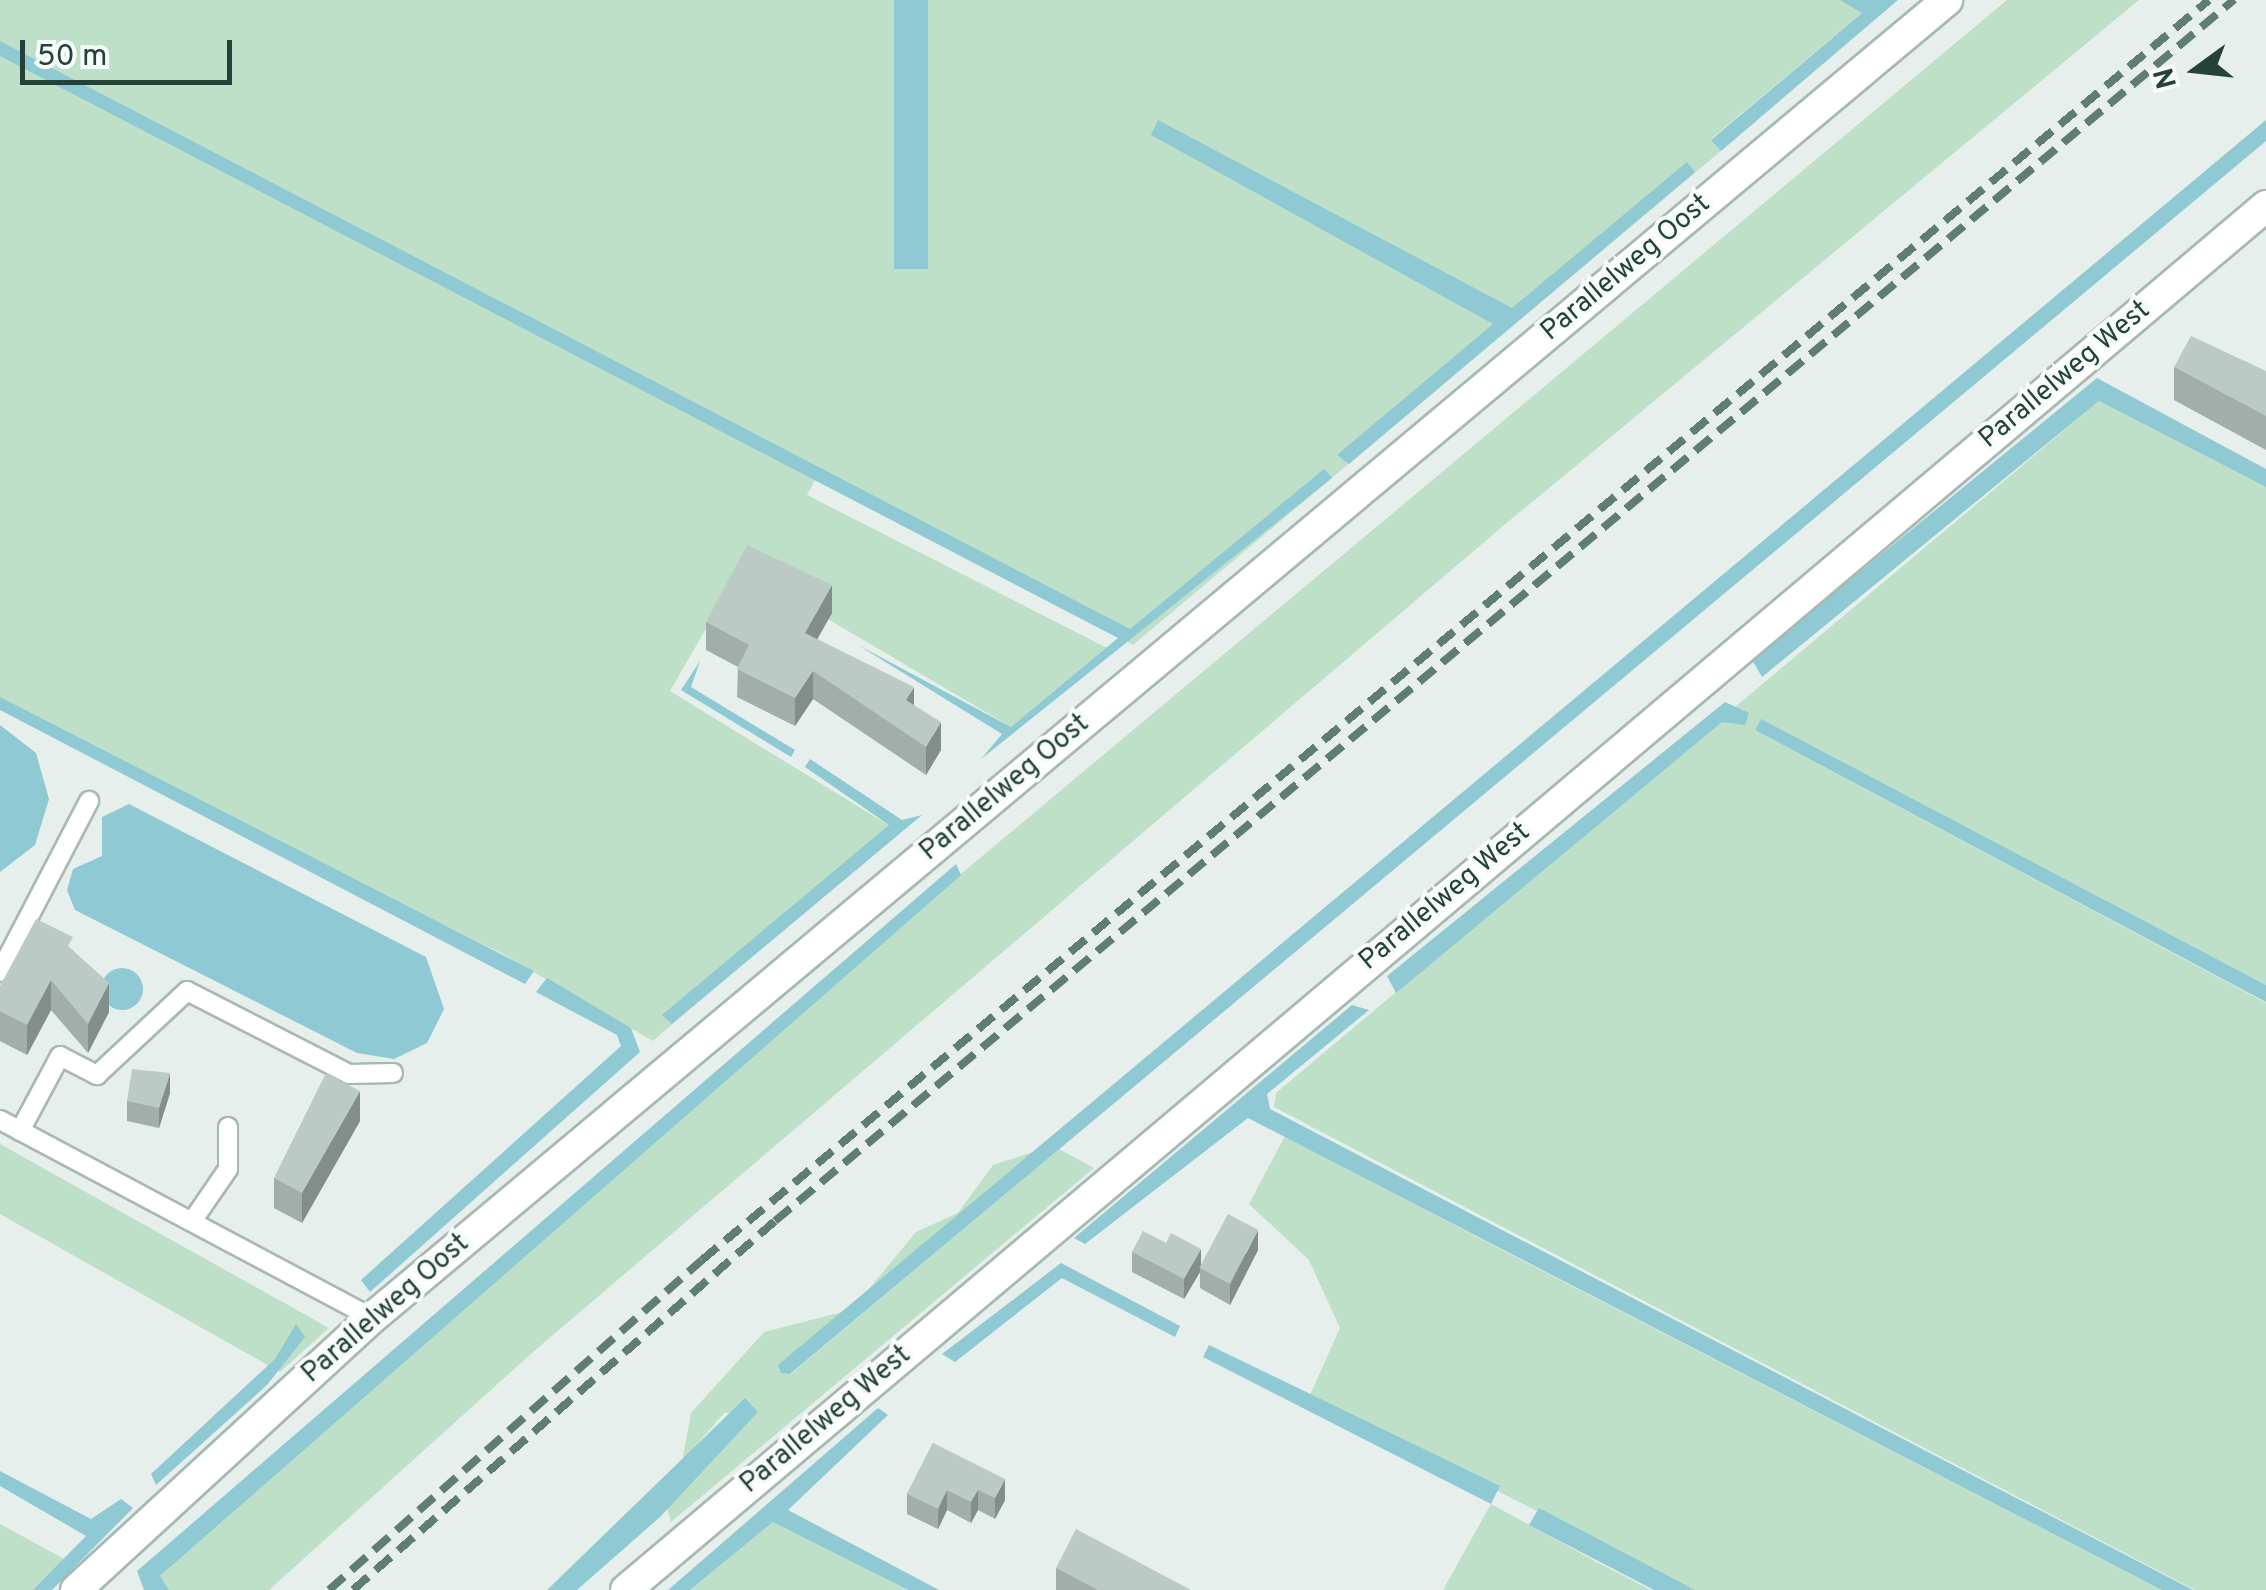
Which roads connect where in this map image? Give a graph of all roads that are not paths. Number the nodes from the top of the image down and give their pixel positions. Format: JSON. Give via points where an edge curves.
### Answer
{"nodes":[{"id":1,"x":1947,"y":0,"type":"edge"},
{"id":2,"x":2266,"y":206,"type":"edge"},
{"id":3,"x":90,"y":800,"type":"dead end"},
{"id":4,"x":0,"y":972,"type":"edge"},
{"id":5,"x":393,"y":1073,"type":"dead end"},
{"id":6,"x":0,"y":1120,"type":"edge"},
{"id":7,"x":228,"y":1127,"type":"dead end"},
{"id":8,"x":20,"y":1130,"type":"junction"},
{"id":9,"x":194,"y":1220,"type":"junction"},
{"id":10,"x":372,"y":1318,"type":"junction"},
{"id":11,"x":76,"y":1590,"type":"edge"},
{"id":12,"x":626,"y":1590,"type":"edge"}],
"edges":[{"from":1,"to":10,"type":"street","name":"Parallelweg Oost"},
{"from":2,"to":12,"type":"street","name":"Parallelweg West"},
{"from":3,"to":4,"type":"lane"},
{"from":5,"to":8,"type":"lane","via":[[349,1074],[187,991],[97,1075],[60,1056]]},
{"from":6,"to":8,"type":"lane"},
{"from":7,"to":9,"type":"lane","via":[[228,1169]]},
{"from":8,"to":9,"type":"lane"},
{"from":9,"to":10,"type":"lane"},
{"from":10,"to":11,"type":"street","name":"Parallelweg Oost"}]}
